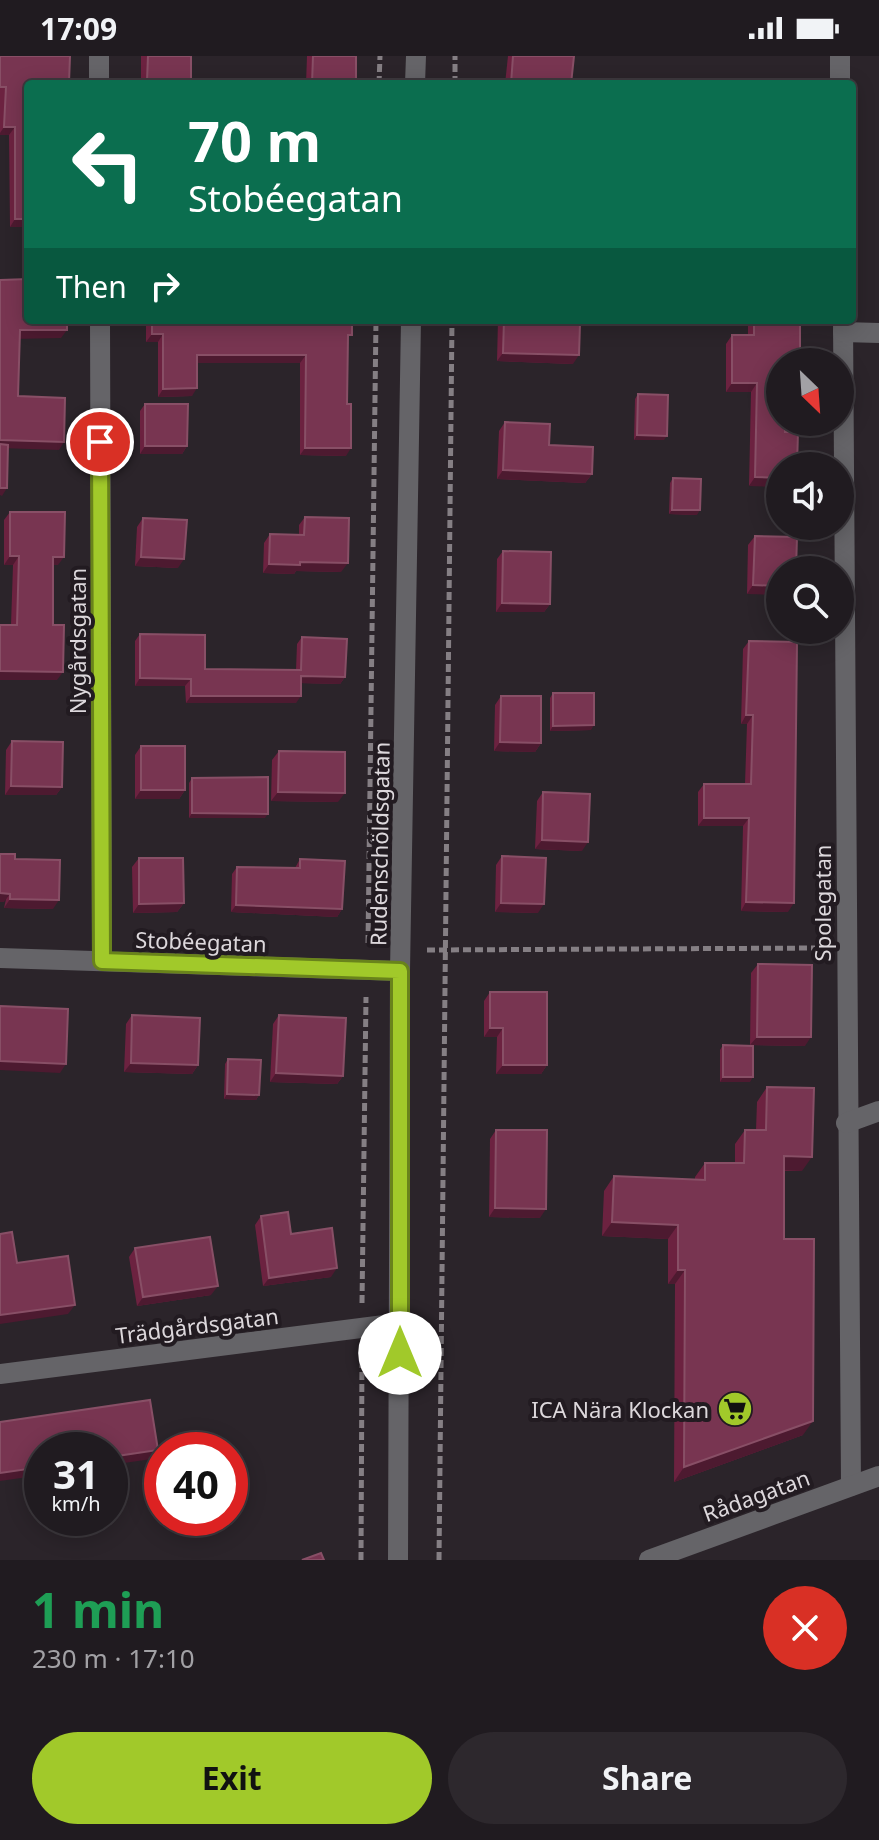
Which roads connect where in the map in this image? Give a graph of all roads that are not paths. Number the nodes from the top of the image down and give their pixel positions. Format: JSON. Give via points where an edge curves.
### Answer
{"nodes":[{"id":1,"x":99,"y":56,"type":"edge"},
{"id":2,"x":416,"y":56,"type":"edge"},
{"id":3,"x":840,"y":56,"type":"edge"},
{"id":4,"x":99,"y":80,"type":"edge"},
{"id":5,"x":415,"y":80,"type":"edge"},
{"id":6,"x":840,"y":80,"type":"edge"},
{"id":7,"x":100,"y":324,"type":"edge"},
{"id":8,"x":411,"y":324,"type":"edge"},
{"id":9,"x":843,"y":326,"type":"edge"},
{"id":10,"x":879,"y":333,"type":"edge"},
{"id":11,"x":0,"y":958,"type":"edge"},
{"id":12,"x":102,"y":961,"type":"junction"},
{"id":13,"x":400,"y":971,"type":"junction"},
{"id":14,"x":879,"y":1111,"type":"edge"},
{"id":15,"x":846,"y":1123,"type":"junction"},
{"id":16,"x":400,"y":1323,"type":"junction"},
{"id":17,"x":0,"y":1374,"type":"edge"},
{"id":18,"x":879,"y":1476,"type":"edge"},
{"id":19,"x":851,"y":1486,"type":"junction"},
{"id":20,"x":398,"y":1560,"type":"edge"},
{"id":21,"x":649,"y":1560,"type":"edge"}],
"edges":[{"from":1,"to":4,"type":"street"},
{"from":2,"to":5,"type":"street"},
{"from":3,"to":6,"type":"street"},
{"from":7,"to":12,"type":"street","name":"Nygårdsgatan"},
{"from":8,"to":13,"type":"street","name":"Rudenschöldsgatan"},
{"from":9,"to":10,"type":"street"},
{"from":9,"to":15,"type":"street","name":"Spolegatan"},
{"from":11,"to":12,"type":"street","name":"Stobéegatan"},
{"from":12,"to":13,"type":"street","name":"Stobéegatan"},
{"from":13,"to":16,"type":"street","name":"Rudenschöldsgatan"},
{"from":14,"to":15,"type":"street"},
{"from":15,"to":19,"type":"street","name":"Spolegatan"},
{"from":16,"to":17,"type":"street","name":"Trädgårdsgatan"},
{"from":16,"to":20,"type":"street","name":"Rudenschöldsgatan"},
{"from":18,"to":19,"type":"street","name":"Rådagatan"},
{"from":19,"to":21,"type":"street","name":"Rådagatan"}]}
